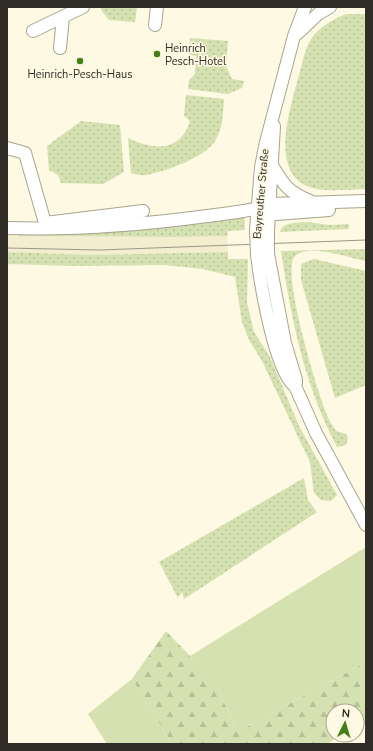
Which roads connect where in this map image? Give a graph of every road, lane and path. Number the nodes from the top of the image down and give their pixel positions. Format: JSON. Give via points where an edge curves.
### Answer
{"nodes":[{"id":1,"x":83,"y":7,"type":"edge"},
{"id":2,"x":157,"y":7,"type":"edge"},
{"id":3,"x":297,"y":7,"type":"edge"},
{"id":4,"x":305,"y":7,"type":"edge"},
{"id":5,"x":330,"y":7,"type":"edge"},
{"id":6,"x":63,"y":17,"type":"junction"},
{"id":7,"x":155,"y":25,"type":"dead end"},
{"id":8,"x":34,"y":31,"type":"dead end"},
{"id":9,"x":294,"y":36,"type":"junction"},
{"id":10,"x":60,"y":48,"type":"dead end"},
{"id":11,"x":274,"y":115,"type":"junction"},
{"id":12,"x":7,"y":148,"type":"edge"},
{"id":13,"x":273,"y":167,"type":"junction"},
{"id":14,"x":366,"y":201,"type":"edge"},
{"id":15,"x":315,"y":203,"type":"junction"},
{"id":16,"x":366,"y":207,"type":"edge"},
{"id":17,"x":265,"y":209,"type":"junction"},
{"id":18,"x":143,"y":211,"type":"dead end"},
{"id":19,"x":7,"y":228,"type":"edge"},
{"id":20,"x":366,"y":525,"type":"edge"}],
"edges":[{"from":1,"to":6,"type":"street"},
{"from":2,"to":7,"type":"street"},
{"from":3,"to":9,"type":"street","name":"Bayreuther Straße"},
{"from":4,"to":9,"type":"street","name":"Bayreuther Straße"},
{"from":5,"to":9,"type":"street","via":[[318,14]]},
{"from":6,"to":8,"type":"street"},
{"from":6,"to":10,"type":"street"},
{"from":9,"to":11,"type":"street","name":"Bayreuther Straße"},
{"from":11,"to":13,"type":"street","name":"Bayreuther Straße"},
{"from":11,"to":17,"type":"street","name":"Bayreuther Straße","via":[[266,142]]},
{"from":12,"to":18,"type":"street","via":[[25,153],[45,223]]},
{"from":13,"to":15,"type":"street","via":[[286,188],[295,195]]},
{"from":13,"to":17,"type":"street","name":"Bayreuther Straße"},
{"from":14,"to":15,"type":"street"},
{"from":15,"to":17,"type":"street"},
{"from":16,"to":17,"type":"street"},
{"from":17,"to":19,"type":"street","via":[[96,226]]},
{"from":17,"to":20,"type":"street","name":"Bayreuther Straße","bridge":true,"via":[[262,230],[263,254],[296,380],[295,386],[330,459]]}]}
